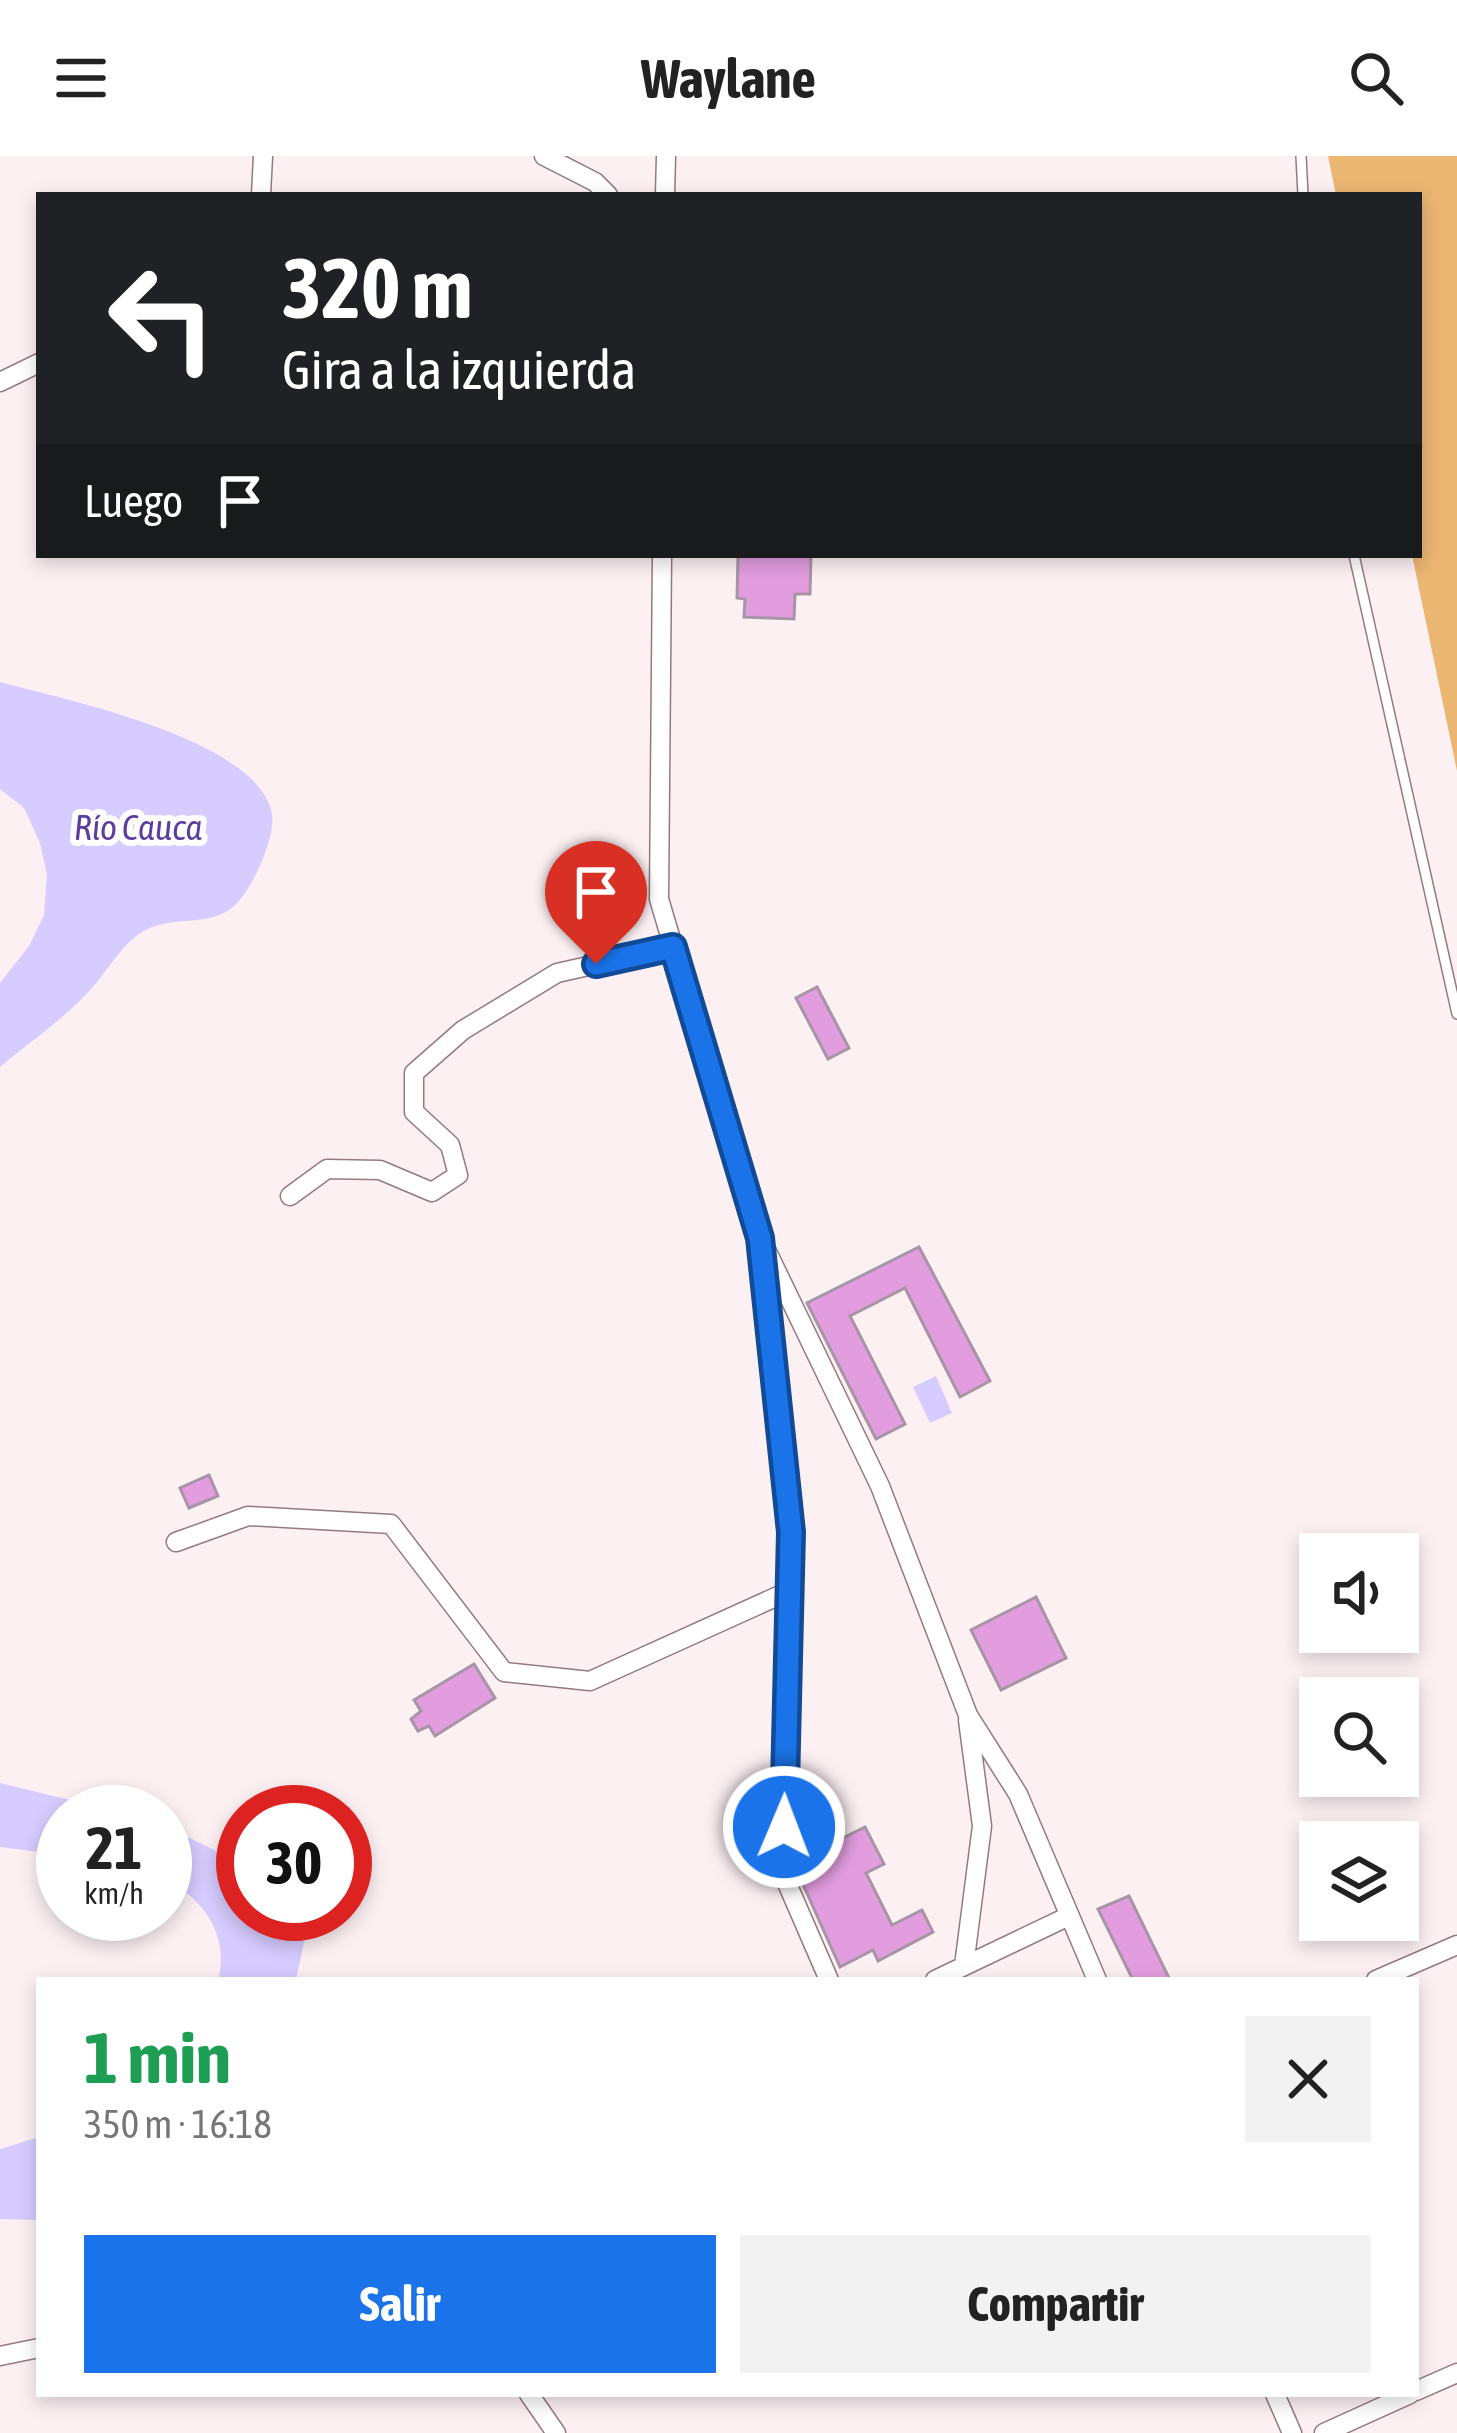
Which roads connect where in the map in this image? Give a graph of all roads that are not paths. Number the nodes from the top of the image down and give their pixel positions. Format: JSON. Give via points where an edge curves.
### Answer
{"nodes":[{"id":1,"x":263,"y":156,"type":"edge"},
{"id":2,"x":544,"y":156,"type":"edge"},
{"id":3,"x":665,"y":156,"type":"edge"},
{"id":4,"x":1301,"y":156,"type":"edge"},
{"id":5,"x":261,"y":192,"type":"edge"},
{"id":6,"x":605,"y":192,"type":"edge"},
{"id":7,"x":665,"y":192,"type":"edge"},
{"id":8,"x":1304,"y":192,"type":"edge"},
{"id":9,"x":36,"y":364,"type":"edge"},
{"id":10,"x":0,"y":382,"type":"edge"},
{"id":11,"x":662,"y":558,"type":"edge"},
{"id":12,"x":1355,"y":558,"type":"edge"},
{"id":13,"x":673,"y":947,"type":"junction"},
{"id":14,"x":1457,"y":1014,"type":"edge"},
{"id":15,"x":290,"y":1196,"type":"dead end"},
{"id":16,"x":760,"y":1238,"type":"junction"},
{"id":17,"x":176,"y":1542,"type":"dead end"},
{"id":18,"x":789,"y":1591,"type":"junction"},
{"id":19,"x":968,"y":1715,"type":"junction"},
{"id":20,"x":1069,"y":1916,"type":"junction"},
{"id":21,"x":1457,"y":1945,"type":"edge"},
{"id":22,"x":964,"y":1966,"type":"junction"},
{"id":23,"x":828,"y":1977,"type":"edge"},
{"id":24,"x":941,"y":1977,"type":"edge"},
{"id":25,"x":1096,"y":1977,"type":"edge"},
{"id":26,"x":1383,"y":1977,"type":"edge"},
{"id":27,"x":36,"y":2349,"type":"edge"},
{"id":28,"x":0,"y":2356,"type":"edge"},
{"id":29,"x":1457,"y":2373,"type":"edge"},
{"id":30,"x":1419,"y":2390,"type":"edge"},
{"id":31,"x":532,"y":2397,"type":"edge"},
{"id":32,"x":1276,"y":2397,"type":"edge"},
{"id":33,"x":1404,"y":2397,"type":"edge"},
{"id":34,"x":556,"y":2433,"type":"edge"},
{"id":35,"x":1292,"y":2433,"type":"edge"},
{"id":36,"x":1324,"y":2433,"type":"edge"}],
"edges":[{"from":1,"to":5,"type":"street"},
{"from":2,"to":6,"type":"street"},
{"from":3,"to":7,"type":"street"},
{"from":4,"to":8,"type":"lane"},
{"from":9,"to":10,"type":"street"},
{"from":11,"to":13,"type":"street","via":[[659,899]]},
{"from":12,"to":14,"type":"lane"},
{"from":13,"to":15,"type":"street","via":[[556,973],[463,1030],[414,1073],[414,1112],[450,1145],[458,1174],[433,1192],[380,1170],[326,1168]]},
{"from":13,"to":16,"type":"street"},
{"from":16,"to":18,"type":"street","via":[[791,1532]]},
{"from":16,"to":19,"type":"street","via":[[880,1486]]},
{"from":17,"to":18,"type":"street","via":[[248,1516],[391,1523],[504,1672],[590,1681]]},
{"from":18,"to":23,"type":"street","via":[[783,1874]]},
{"from":19,"to":20,"type":"street","via":[[1018,1794]]},
{"from":19,"to":22,"type":"street","via":[[982,1826]]},
{"from":20,"to":22,"type":"street"},
{"from":20,"to":25,"type":"street"},
{"from":21,"to":26,"type":"street"},
{"from":22,"to":24,"type":"street"},
{"from":27,"to":28,"type":"street"},
{"from":29,"to":30,"type":"street"},
{"from":31,"to":34,"type":"street"},
{"from":32,"to":35,"type":"street"},
{"from":33,"to":36,"type":"street"}]}
